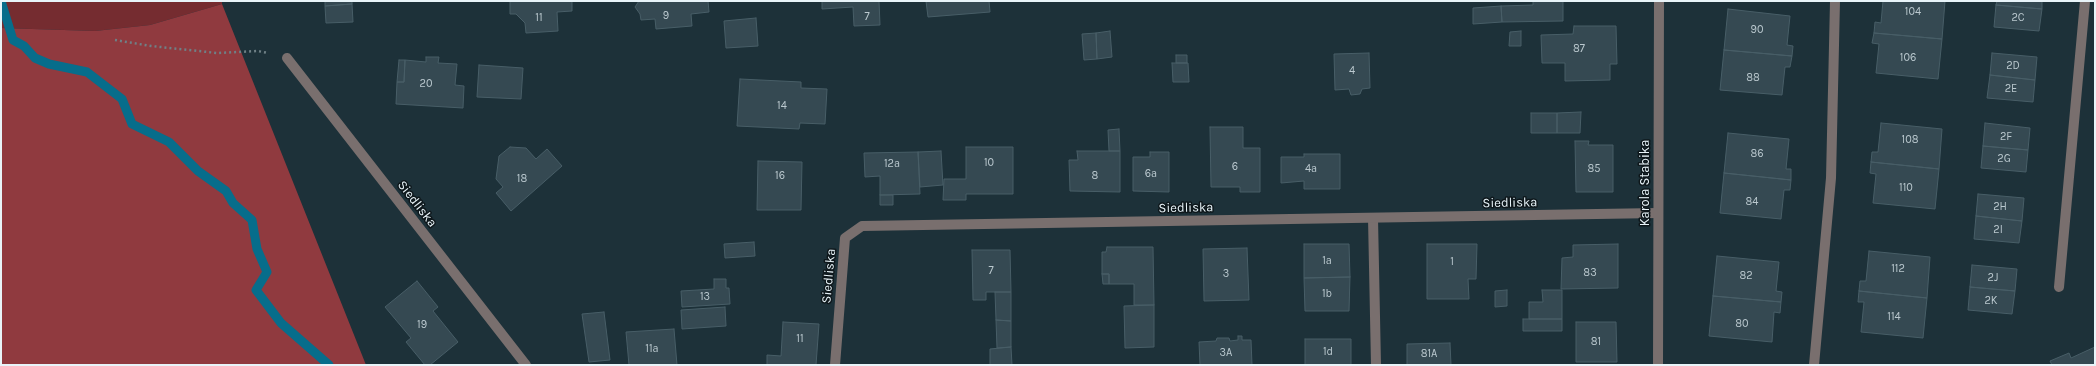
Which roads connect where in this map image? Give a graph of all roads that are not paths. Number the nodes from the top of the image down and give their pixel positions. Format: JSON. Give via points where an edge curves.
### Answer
{"nodes":[{"id":1,"x":1660,"y":1,"type":"edge"},
{"id":2,"x":1836,"y":1,"type":"edge"},
{"id":3,"x":2085,"y":1,"type":"edge"},
{"id":4,"x":287,"y":58,"type":"road end"},
{"id":5,"x":1658,"y":213,"type":"junction"},
{"id":6,"x":1373,"y":218,"type":"junction"},
{"id":7,"x":2059,"y":287,"type":"dead end"},
{"id":8,"x":526,"y":365,"type":"edge"},
{"id":9,"x":834,"y":365,"type":"edge"},
{"id":10,"x":1376,"y":365,"type":"edge"},
{"id":11,"x":1658,"y":365,"type":"edge"},
{"id":12,"x":1814,"y":365,"type":"edge"}],
"edges":[{"from":1,"to":5,"type":"street","name":"Karola Stabika"},
{"from":2,"to":12,"type":"street","via":[[1831,178]]},
{"from":3,"to":7,"type":"street"},
{"from":4,"to":8,"type":"street","name":"Siedliska"},
{"from":5,"to":6,"type":"street","name":"Siedliska"},
{"from":5,"to":11,"type":"street","name":"Karola Stabika"},
{"from":6,"to":9,"type":"street","name":"Siedliska","via":[[862,226],[845,238]]},
{"from":6,"to":10,"type":"street"}]}
